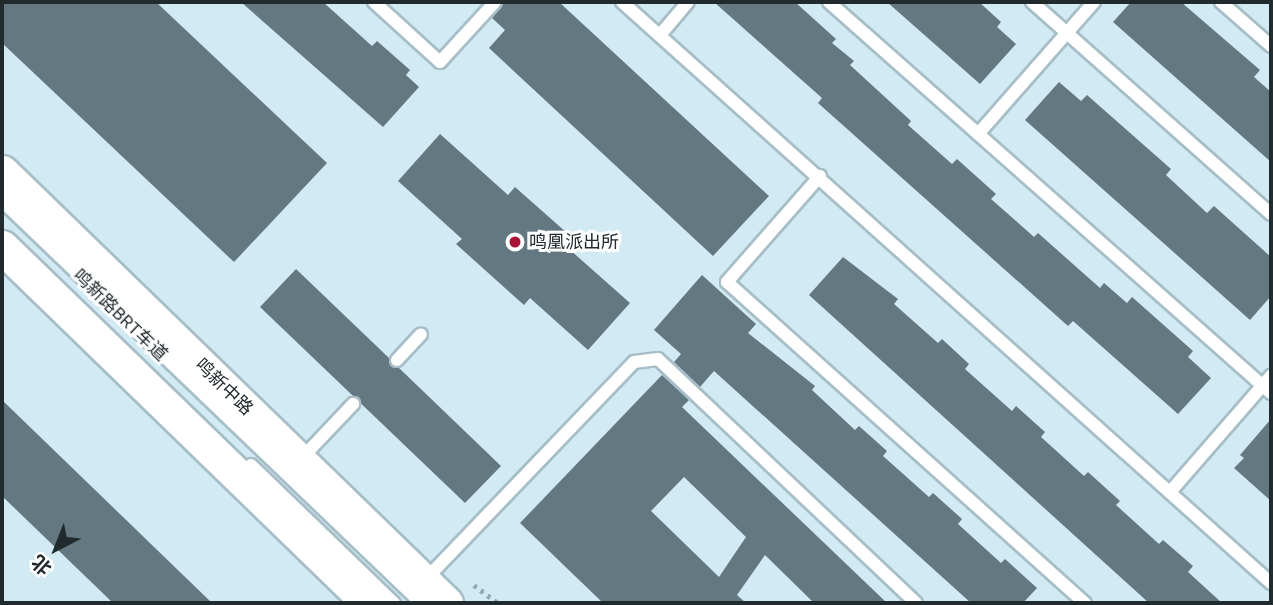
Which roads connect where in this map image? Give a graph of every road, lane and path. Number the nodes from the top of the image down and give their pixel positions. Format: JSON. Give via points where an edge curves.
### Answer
{"nodes":[{"id":1,"x":374,"y":2,"type":"edge"},
{"id":2,"x":495,"y":2,"type":"edge"},
{"id":3,"x":622,"y":2,"type":"edge"},
{"id":4,"x":688,"y":2,"type":"edge"},
{"id":5,"x":829,"y":2,"type":"edge"},
{"id":6,"x":1032,"y":2,"type":"edge"},
{"id":7,"x":1094,"y":2,"type":"edge"},
{"id":8,"x":1221,"y":2,"type":"edge"},
{"id":9,"x":1067,"y":32,"type":"junction"},
{"id":10,"x":660,"y":35,"type":"junction"},
{"id":11,"x":1271,"y":46,"type":"edge"},
{"id":12,"x":978,"y":134,"type":"junction"},
{"id":13,"x":2,"y":172,"type":"edge"},
{"id":14,"x":820,"y":176,"type":"junction"},
{"id":15,"x":2,"y":201,"type":"edge"},
{"id":16,"x":1271,"y":214,"type":"edge"},
{"id":17,"x":2,"y":229,"type":"edge"},
{"id":18,"x":2,"y":247,"type":"edge"},
{"id":19,"x":421,"y":334,"type":"dead end"},
{"id":20,"x":397,"y":360,"type":"dead end"},
{"id":21,"x":153,"y":372,"type":"dead end"},
{"id":22,"x":1268,"y":385,"type":"edge"},
{"id":23,"x":354,"y":404,"type":"dead end"},
{"id":24,"x":243,"y":458,"type":"dead end"},
{"id":25,"x":293,"y":468,"type":"junction"},
{"id":26,"x":1170,"y":492,"type":"junction"},
{"id":27,"x":268,"y":493,"type":"junction"},
{"id":28,"x":1271,"y":583,"type":"edge"},
{"id":29,"x":430,"y":596,"type":"edge"},
{"id":30,"x":372,"y":602,"type":"edge"},
{"id":31,"x":916,"y":603,"type":"edge"},
{"id":32,"x":1085,"y":603,"type":"edge"}],
"edges":[{"from":1,"to":2,"type":"lane","via":[[440,62]]},
{"from":3,"to":10,"type":"lane"},
{"from":4,"to":10,"type":"lane"},
{"from":5,"to":12,"type":"lane"},
{"from":6,"to":9,"type":"lane"},
{"from":7,"to":9,"type":"lane"},
{"from":8,"to":11,"type":"lane"},
{"from":9,"to":12,"type":"lane"},
{"from":9,"to":16,"type":"lane"},
{"from":10,"to":14,"type":"lane"},
{"from":12,"to":22,"type":"lane"},
{"from":13,"to":25,"type":"main road","name":"鸣新中路"},
{"from":14,"to":26,"type":"lane"},
{"from":14,"to":32,"type":"lane","via":[[727,282]]},
{"from":15,"to":25,"type":"lane","name":"鸣新路BRT车道"},
{"from":17,"to":21,"type":"lane","name":"鸣新路BRT车道"},
{"from":18,"to":27,"type":"main road"},
{"from":19,"to":20,"type":"lane"},
{"from":22,"to":26,"type":"lane"},
{"from":23,"to":25,"type":"lane"},
{"from":24,"to":27,"type":"lane"},
{"from":25,"to":27,"type":"lane"},
{"from":25,"to":29,"type":"main road","name":"鸣新中路"},
{"from":26,"to":28,"type":"lane"},
{"from":27,"to":30,"type":"main road"},
{"from":29,"to":31,"type":"lane","via":[[634,362],[658,359]]}]}
